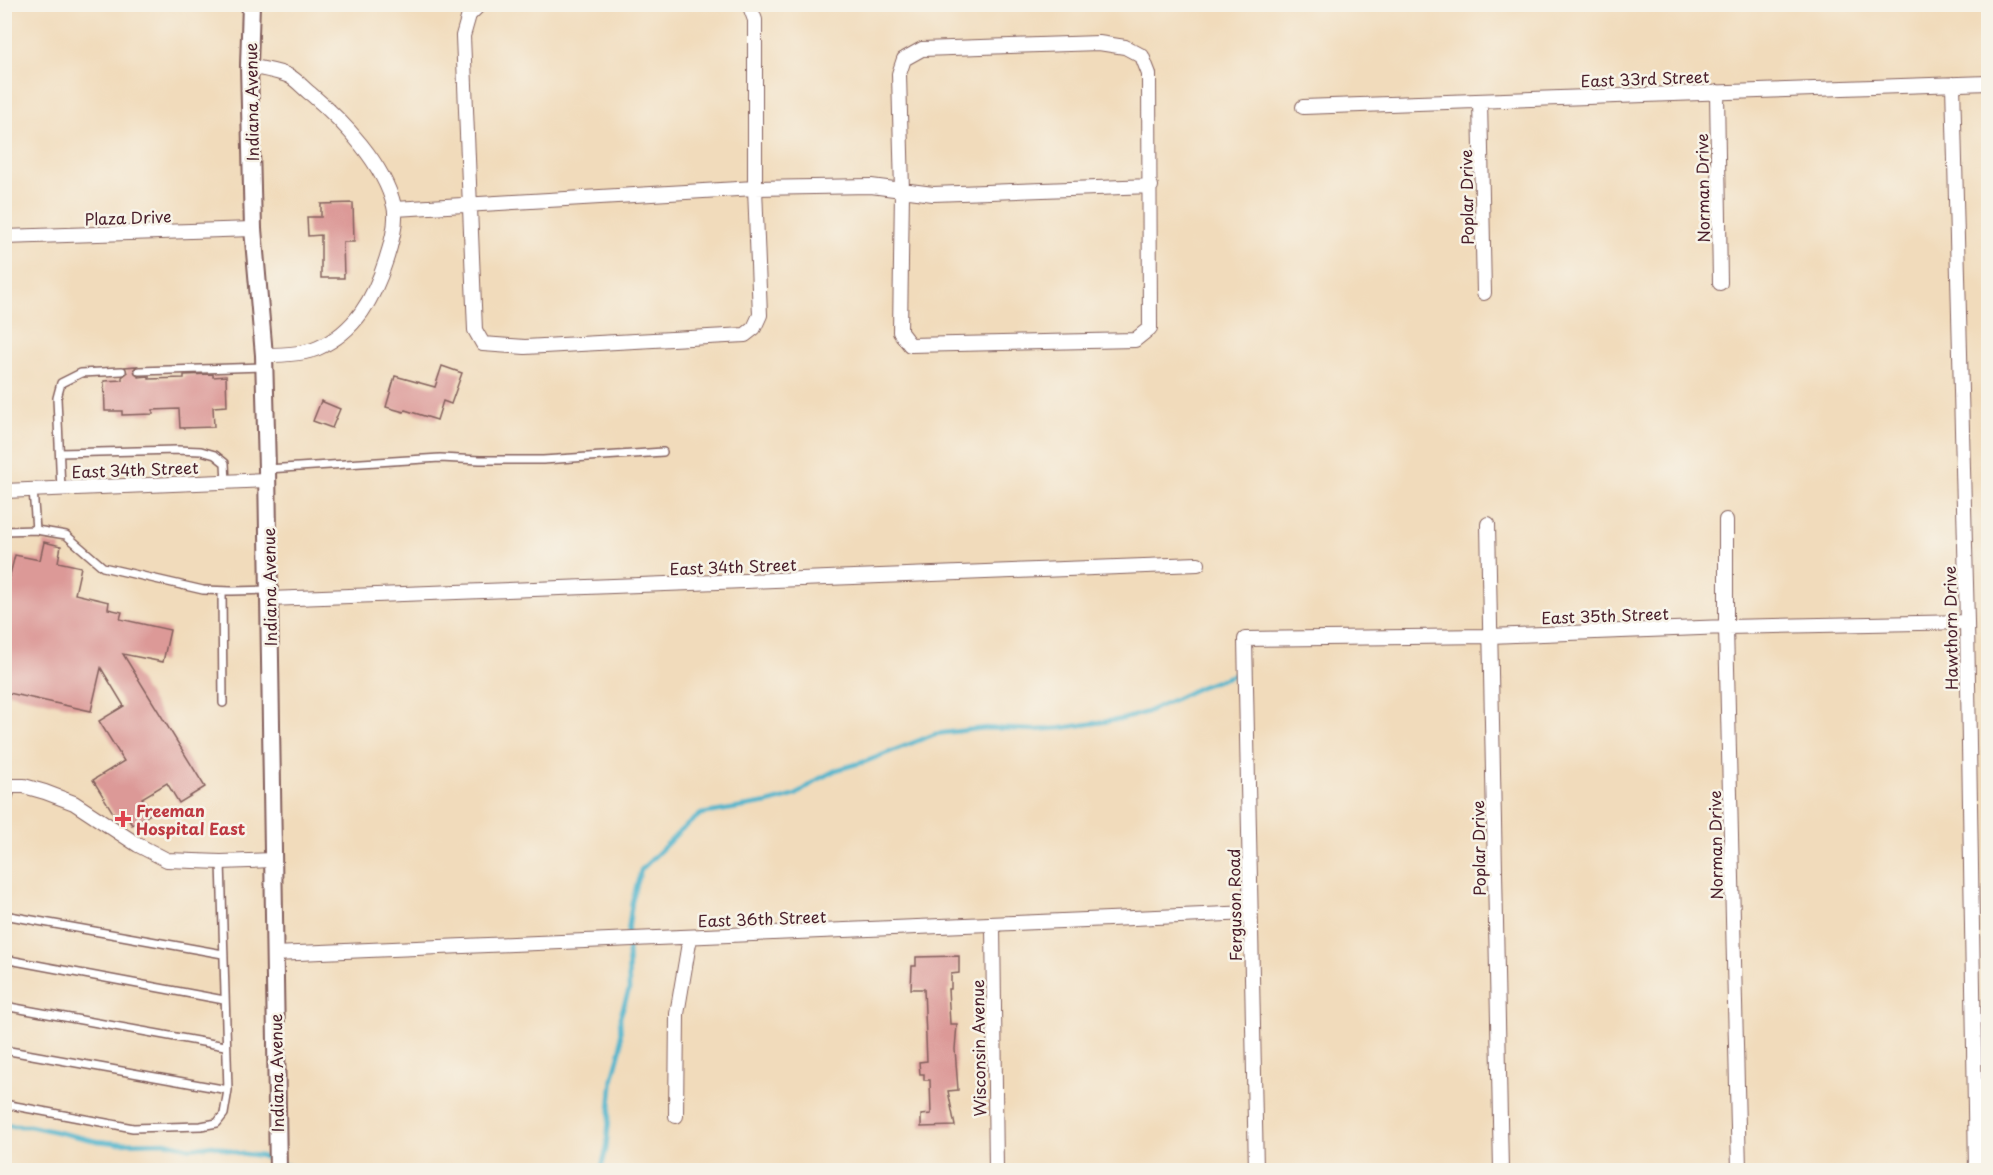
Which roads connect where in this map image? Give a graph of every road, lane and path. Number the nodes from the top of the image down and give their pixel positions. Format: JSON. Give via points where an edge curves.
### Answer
{"nodes":[{"id":1,"x":251,"y":4,"type":"edge"},
{"id":2,"x":480,"y":4,"type":"edge"},
{"id":3,"x":749,"y":4,"type":"edge"},
{"id":4,"x":249,"y":66,"type":"junction"},
{"id":5,"x":1989,"y":83,"type":"edge"},
{"id":6,"x":1953,"y":84,"type":"junction"},
{"id":7,"x":1717,"y":92,"type":"junction"},
{"id":8,"x":1480,"y":101,"type":"junction"},
{"id":9,"x":1303,"y":107,"type":"dead end"},
{"id":10,"x":1151,"y":186,"type":"junction"},
{"id":11,"x":755,"y":188,"type":"junction"},
{"id":12,"x":902,"y":191,"type":"junction"},
{"id":13,"x":469,"y":204,"type":"junction"},
{"id":14,"x":395,"y":209,"type":"junction"},
{"id":15,"x":253,"y":229,"type":"junction"},
{"id":16,"x":4,"y":237,"type":"edge"},
{"id":17,"x":1720,"y":284,"type":"dead end"},
{"id":18,"x":1484,"y":293,"type":"dead end"},
{"id":19,"x":264,"y":361,"type":"junction"},
{"id":20,"x":122,"y":371,"type":"dead end"},
{"id":21,"x":139,"y":371,"type":"dead end"},
{"id":22,"x":663,"y":452,"type":"dead end"},
{"id":23,"x":60,"y":453,"type":"junction"},
{"id":24,"x":267,"y":474,"type":"junction"},
{"id":25,"x":226,"y":482,"type":"junction"},
{"id":26,"x":33,"y":489,"type":"junction"},
{"id":27,"x":61,"y":489,"type":"junction"},
{"id":28,"x":4,"y":491,"type":"edge"},
{"id":29,"x":1726,"y":520,"type":"dead end"},
{"id":30,"x":1488,"y":524,"type":"dead end"},
{"id":31,"x":36,"y":530,"type":"junction"},
{"id":32,"x":4,"y":531,"type":"edge"},
{"id":33,"x":1198,"y":564,"type":"dead end"},
{"id":34,"x":222,"y":591,"type":"junction"},
{"id":35,"x":269,"y":594,"type":"junction"},
{"id":36,"x":1967,"y":622,"type":"junction"},
{"id":37,"x":1726,"y":627,"type":"junction"},
{"id":38,"x":1490,"y":636,"type":"junction"},
{"id":39,"x":1245,"y":639,"type":"joint"},
{"id":40,"x":223,"y":703,"type":"dead end"},
{"id":41,"x":8,"y":786,"type":"edge"},
{"id":42,"x":4,"y":813,"type":"edge"},
{"id":43,"x":273,"y":861,"type":"junction"},
{"id":44,"x":221,"y":862,"type":"junction"},
{"id":45,"x":1251,"y":913,"type":"junction"},
{"id":46,"x":4,"y":915,"type":"edge"},
{"id":47,"x":993,"y":925,"type":"junction"},
{"id":48,"x":690,"y":937,"type":"junction"},
{"id":49,"x":223,"y":954,"type":"junction"},
{"id":50,"x":274,"y":954,"type":"junction"},
{"id":51,"x":4,"y":959,"type":"edge"},
{"id":52,"x":224,"y":1000,"type":"junction"},
{"id":53,"x":4,"y":1006,"type":"edge"},
{"id":54,"x":225,"y":1046,"type":"junction"},
{"id":55,"x":4,"y":1050,"type":"edge"},
{"id":56,"x":228,"y":1090,"type":"junction"},
{"id":57,"x":4,"y":1104,"type":"edge"},
{"id":58,"x":676,"y":1116,"type":"dead end"},
{"id":59,"x":278,"y":1170,"type":"edge"},
{"id":60,"x":996,"y":1170,"type":"edge"},
{"id":61,"x":1257,"y":1170,"type":"edge"},
{"id":62,"x":1501,"y":1170,"type":"edge"},
{"id":63,"x":1739,"y":1170,"type":"edge"},
{"id":64,"x":1976,"y":1170,"type":"edge"}],
"edges":[{"from":1,"to":4,"type":"street","name":"Indiana Avenue"},
{"from":2,"to":13,"type":"street","via":[[469,15],[463,36]]},
{"from":3,"to":11,"type":"street","via":[[755,21]]},
{"from":4,"to":14,"type":"street","via":[[289,76],[346,126],[364,147]]},
{"from":4,"to":15,"type":"street","name":"Indiana Avenue"},
{"from":5,"to":6,"type":"street","name":"East 33rd Street"},
{"from":6,"to":7,"type":"street","name":"East 33rd Street"},
{"from":6,"to":36,"type":"street","name":"Hawthorn Drive"},
{"from":7,"to":8,"type":"street","name":"East 33rd Street"},
{"from":7,"to":17,"type":"street","name":"Norman Drive"},
{"from":8,"to":9,"type":"street","name":"East 33rd Street"},
{"from":8,"to":18,"type":"street","name":"Poplar Drive"},
{"from":10,"to":12,"type":"street","via":[[933,194]]},
{"from":10,"to":12,"type":"street","via":[[1149,74],[1142,56],[1125,47],[1099,43],[922,49],[904,59],[899,74]]},
{"from":10,"to":12,"type":"street","via":[[1150,328],[1135,340],[910,345],[900,332]]},
{"from":11,"to":12,"type":"street","via":[[871,186]]},
{"from":11,"to":13,"type":"street"},
{"from":11,"to":13,"type":"street","via":[[760,315],[745,335],[525,347],[483,344],[475,330]]},
{"from":13,"to":14,"type":"street"},
{"from":14,"to":19,"type":"street","via":[[389,251],[377,289],[358,316],[318,349]]},
{"from":15,"to":16,"type":"street","name":"Plaza Drive"},
{"from":15,"to":19,"type":"street","name":"Indiana Avenue"},
{"from":19,"to":21,"type":"lane"},
{"from":19,"to":24,"type":"street","name":"Indiana Avenue"},
{"from":20,"to":23,"type":"lane","via":[[81,373],[61,383],[57,399]]},
{"from":22,"to":24,"type":"lane","via":[[543,460],[440,458]]},
{"from":23,"to":25,"type":"lane","via":[[201,451],[225,463]]},
{"from":23,"to":27,"type":"lane"},
{"from":24,"to":25,"type":"street","name":"East 34th Street"},
{"from":24,"to":35,"type":"street","name":"Indiana Avenue"},
{"from":25,"to":27,"type":"street","name":"East 34th Street"},
{"from":26,"to":27,"type":"street","name":"East 34th Street"},
{"from":26,"to":28,"type":"street","name":"East 34th Street"},
{"from":26,"to":31,"type":"lane"},
{"from":29,"to":37,"type":"street","name":"Norman Drive"},
{"from":30,"to":38,"type":"street","name":"Poplar Drive"},
{"from":31,"to":32,"type":"lane"},
{"from":31,"to":34,"type":"lane","via":[[66,535],[104,567]]},
{"from":33,"to":35,"type":"street","name":"East 34th Street"},
{"from":34,"to":35,"type":"lane"},
{"from":34,"to":40,"type":"lane"},
{"from":35,"to":43,"type":"street","name":"Indiana Avenue"},
{"from":36,"to":37,"type":"street","name":"East 35th Street"},
{"from":36,"to":64,"type":"street","name":"Hawthorn Drive"},
{"from":37,"to":38,"type":"street","name":"East 35th Street"},
{"from":37,"to":63,"type":"street","name":"Norman Drive"},
{"from":38,"to":39,"type":"street","name":"East 35th Street"},
{"from":38,"to":62,"type":"street","name":"Poplar Drive"},
{"from":39,"to":45,"type":"street","name":"Ferguson Road"},
{"from":41,"to":42,"type":"lane"},
{"from":41,"to":44,"type":"street","via":[[24,786],[74,803],[167,860]]},
{"from":43,"to":44,"type":"street"},
{"from":43,"to":50,"type":"street","name":"Indiana Avenue"},
{"from":44,"to":49,"type":"lane"},
{"from":45,"to":47,"type":"street","name":"East 36th Street"},
{"from":45,"to":61,"type":"street","name":"Ferguson Road"},
{"from":46,"to":49,"type":"lane"},
{"from":47,"to":48,"type":"street","name":"East 36th Street"},
{"from":47,"to":60,"type":"street","name":"Wisconsin Avenue"},
{"from":48,"to":50,"type":"street","name":"East 36th Street"},
{"from":48,"to":58,"type":"street","via":[[677,1014]]},
{"from":49,"to":52,"type":"lane"},
{"from":50,"to":59,"type":"street","name":"Indiana Avenue"},
{"from":51,"to":52,"type":"lane"},
{"from":52,"to":54,"type":"lane"},
{"from":53,"to":54,"type":"lane"},
{"from":54,"to":56,"type":"lane"},
{"from":55,"to":56,"type":"lane"},
{"from":56,"to":57,"type":"lane","via":[[224,1114],[217,1123],[201,1126],[133,1128]]}]}
